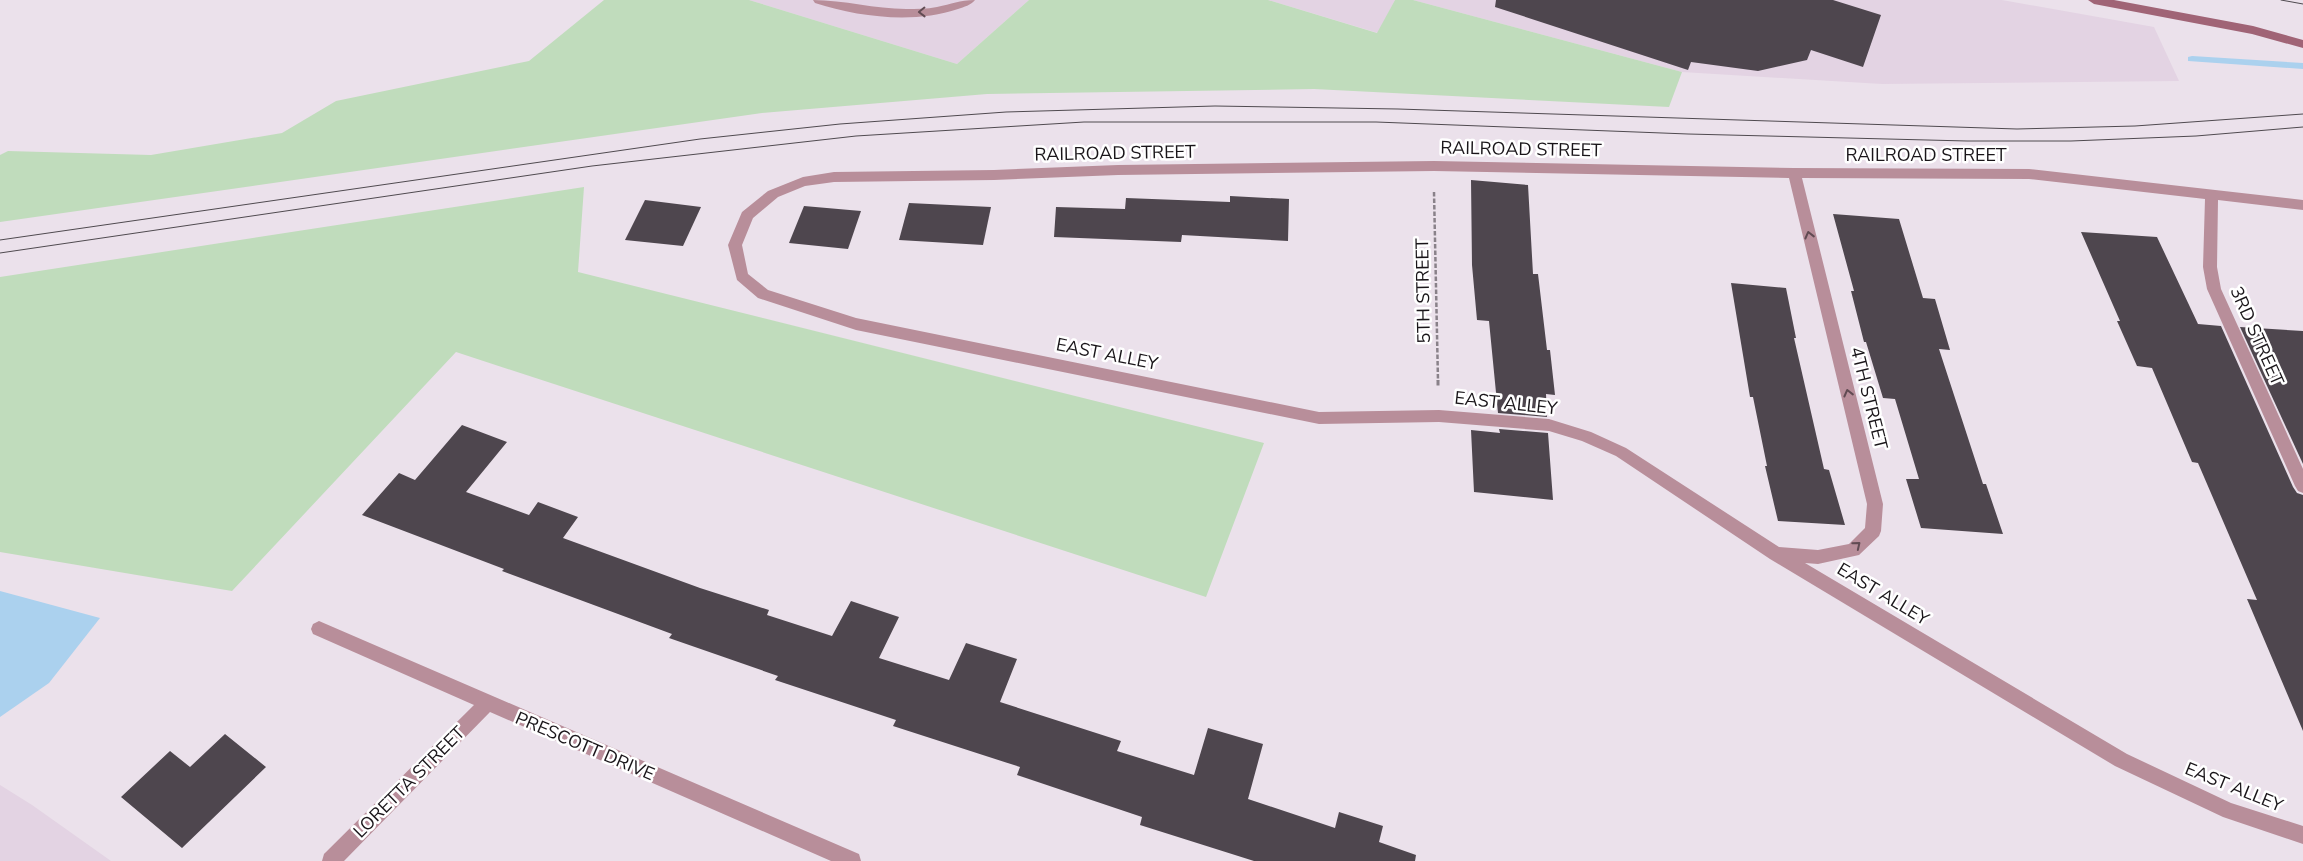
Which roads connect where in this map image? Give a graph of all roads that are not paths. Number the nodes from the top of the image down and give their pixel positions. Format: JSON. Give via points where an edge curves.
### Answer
{"nodes":[{"id":1,"x":819,"y":0,"type":"edge"},
{"id":2,"x":969,"y":0,"type":"edge"},
{"id":3,"x":2094,"y":0,"type":"edge"},
{"id":4,"x":2303,"y":44,"type":"edge"},
{"id":5,"x":1794,"y":174,"type":"junction"},
{"id":6,"x":2212,"y":194,"type":"junction"},
{"id":7,"x":2303,"y":205,"type":"edge"},
{"id":8,"x":747,"y":215,"type":"joint"},
{"id":9,"x":2303,"y":486,"type":"edge"},
{"id":10,"x":1776,"y":554,"type":"junction"},
{"id":11,"x":319,"y":629,"type":"dead end"},
{"id":12,"x":487,"y":703,"type":"junction"},
{"id":13,"x":2303,"y":835,"type":"edge"},
{"id":14,"x":331,"y":861,"type":"edge"},
{"id":15,"x":852,"y":861,"type":"edge"}],
"edges":[{"from":2,"to":1,"type":"street","one_way":true,"via":[[928,12],[876,11]]},
{"from":3,"to":4,"type":"street","via":[[2253,30]]},
{"from":5,"to":6,"type":"street","name":"RAILROAD STREET","via":[[2029,174]]},
{"from":5,"to":8,"type":"street","name":"RAILROAD STREET","via":[[1434,166],[834,177],[803,182],[773,194]]},
{"from":10,"to":5,"type":"street","name":"4TH STREET","one_way":true,"via":[[1818,556],[1852,550],[1874,531],[1875,504]]},
{"from":6,"to":7,"type":"street","name":"RAILROAD STREET"},
{"from":6,"to":9,"type":"street","name":"3RD STREET","via":[[2210,266],[2214,289]]},
{"from":8,"to":10,"type":"street","name":"EAST ALLEY","via":[[736,245],[742,276],[763,294],[856,324],[1318,418],[1439,416],[1549,424],[1621,452]]},
{"from":10,"to":13,"type":"street","name":"EAST ALLEY","via":[[2121,760],[2229,811]]},
{"from":11,"to":12,"type":"street","name":"PRESCOTT DRIVE"},
{"from":12,"to":14,"type":"street","name":"LORETTA STREET"},
{"from":12,"to":15,"type":"street","name":"PRESCOTT DRIVE"}]}
